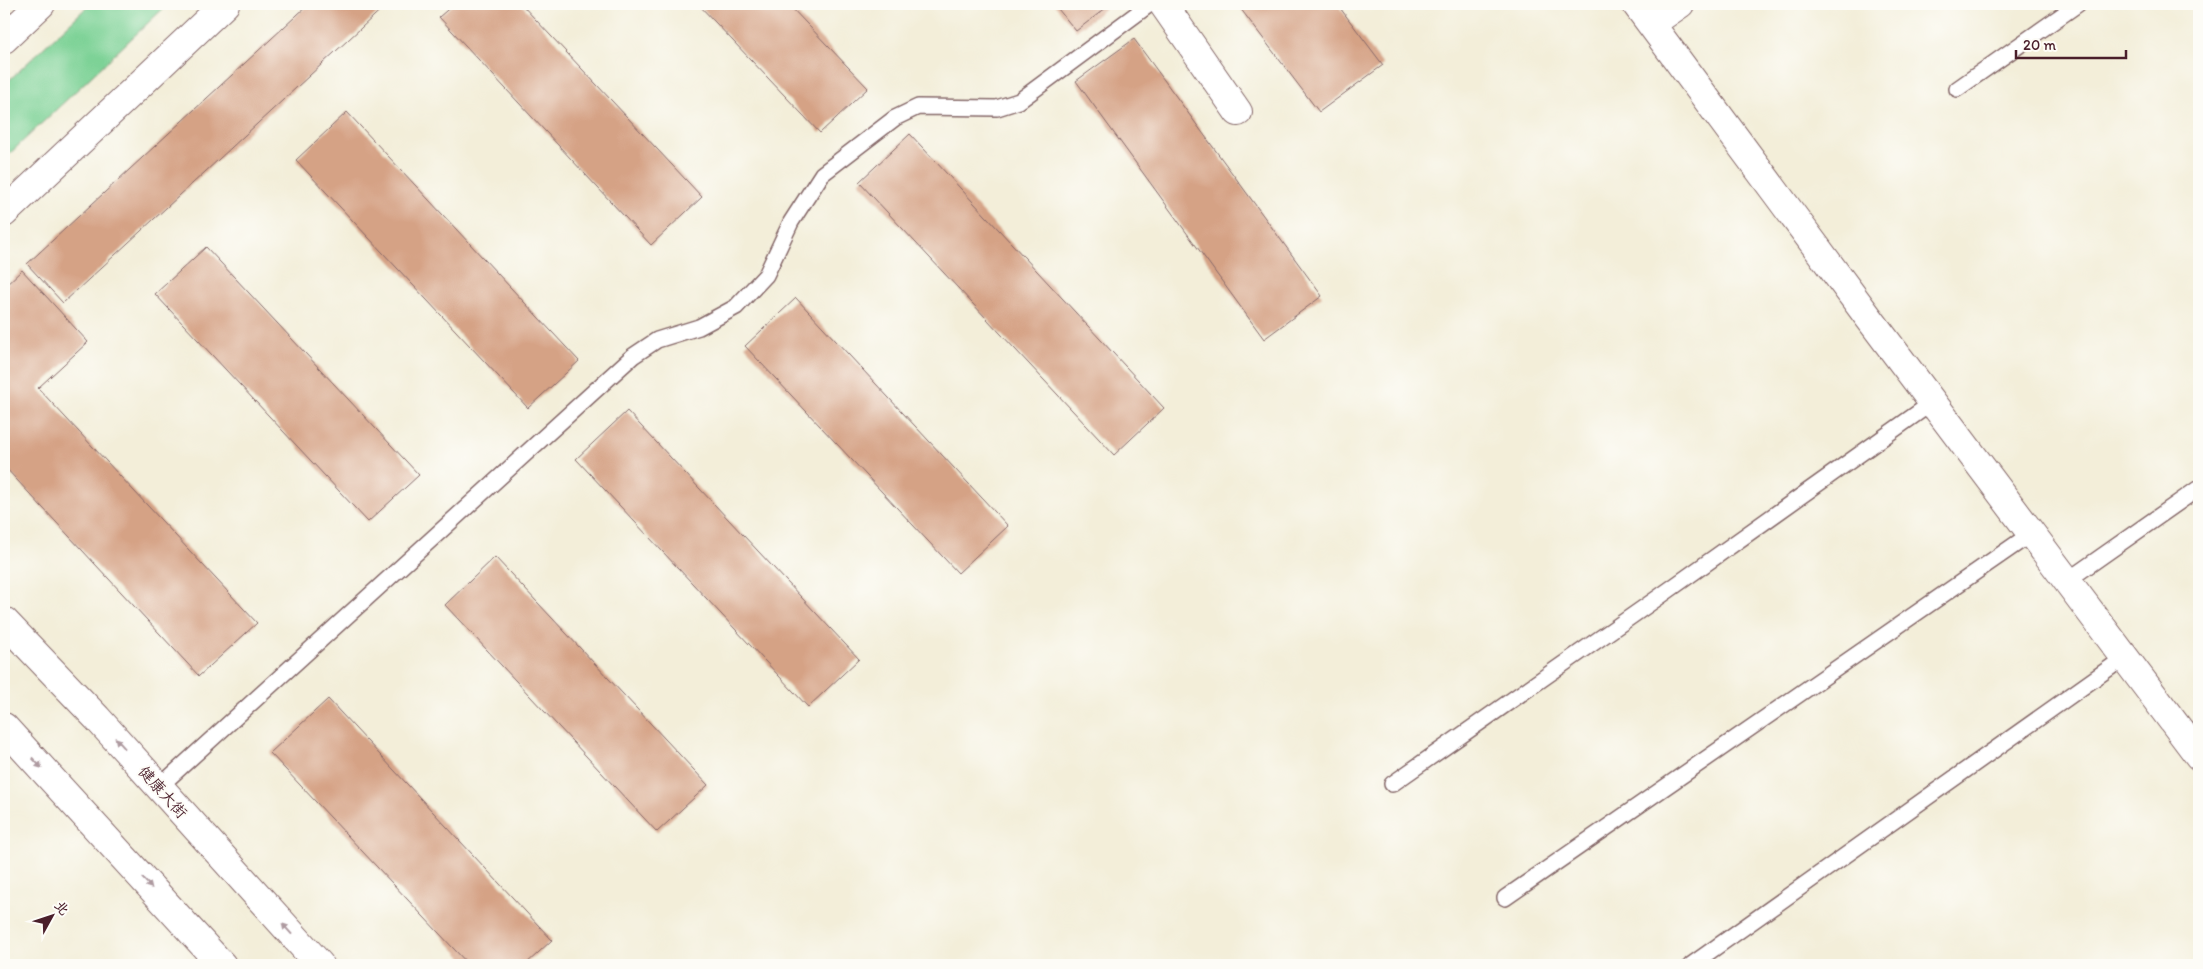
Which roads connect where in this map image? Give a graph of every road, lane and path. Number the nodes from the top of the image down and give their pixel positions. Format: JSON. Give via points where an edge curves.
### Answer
{"nodes":[{"id":1,"x":41,"y":4,"type":"edge"},
{"id":2,"x":225,"y":4,"type":"edge"},
{"id":3,"x":1150,"y":4,"type":"edge"},
{"id":4,"x":1163,"y":4,"type":"edge"},
{"id":5,"x":1680,"y":4,"type":"edge"},
{"id":6,"x":2078,"y":4,"type":"edge"},
{"id":7,"x":1644,"y":14,"type":"edge"},
{"id":8,"x":4,"y":39,"type":"edge"},
{"id":9,"x":1957,"y":89,"type":"dead end"},
{"id":10,"x":1238,"y":112,"type":"dead end"},
{"id":11,"x":4,"y":213,"type":"edge"},
{"id":12,"x":1933,"y":402,"type":"junction"},
{"id":13,"x":2199,"y":488,"type":"edge"},
{"id":14,"x":2032,"y":533,"type":"junction"},
{"id":15,"x":2068,"y":580,"type":"junction"},
{"id":16,"x":4,"y":621,"type":"edge"},
{"id":17,"x":2125,"y":657,"type":"junction"},
{"id":18,"x":4,"y":727,"type":"edge"},
{"id":19,"x":2199,"y":756,"type":"edge"},
{"id":20,"x":1392,"y":784,"type":"dead end"},
{"id":21,"x":159,"y":787,"type":"junction"},
{"id":22,"x":1505,"y":898,"type":"dead end"},
{"id":23,"x":222,"y":965,"type":"edge"},
{"id":24,"x":320,"y":965,"type":"edge"},
{"id":25,"x":1691,"y":965,"type":"edge"}],
"edges":[{"from":1,"to":8,"type":"street"},
{"from":2,"to":11,"type":"street"},
{"from":3,"to":21,"type":"lane","via":[[1019,101],[997,108],[918,107],[895,118],[845,154],[822,174],[791,222],[766,275],[736,306],[699,327],[657,340],[633,356]]},
{"from":4,"to":10,"type":"street"},
{"from":5,"to":7,"type":"street"},
{"from":6,"to":9,"type":"lane"},
{"from":7,"to":12,"type":"street"},
{"from":12,"to":14,"type":"street"},
{"from":12,"to":20,"type":"lane"},
{"from":13,"to":15,"type":"lane"},
{"from":14,"to":15,"type":"street"},
{"from":14,"to":22,"type":"lane"},
{"from":15,"to":17,"type":"street"},
{"from":21,"to":16,"type":"street","name":"健康大街","one_way":true},
{"from":17,"to":19,"type":"street"},
{"from":17,"to":25,"type":"lane"},
{"from":18,"to":23,"type":"street","one_way":true},
{"from":24,"to":21,"type":"street","name":"健康大街","one_way":true}]}
